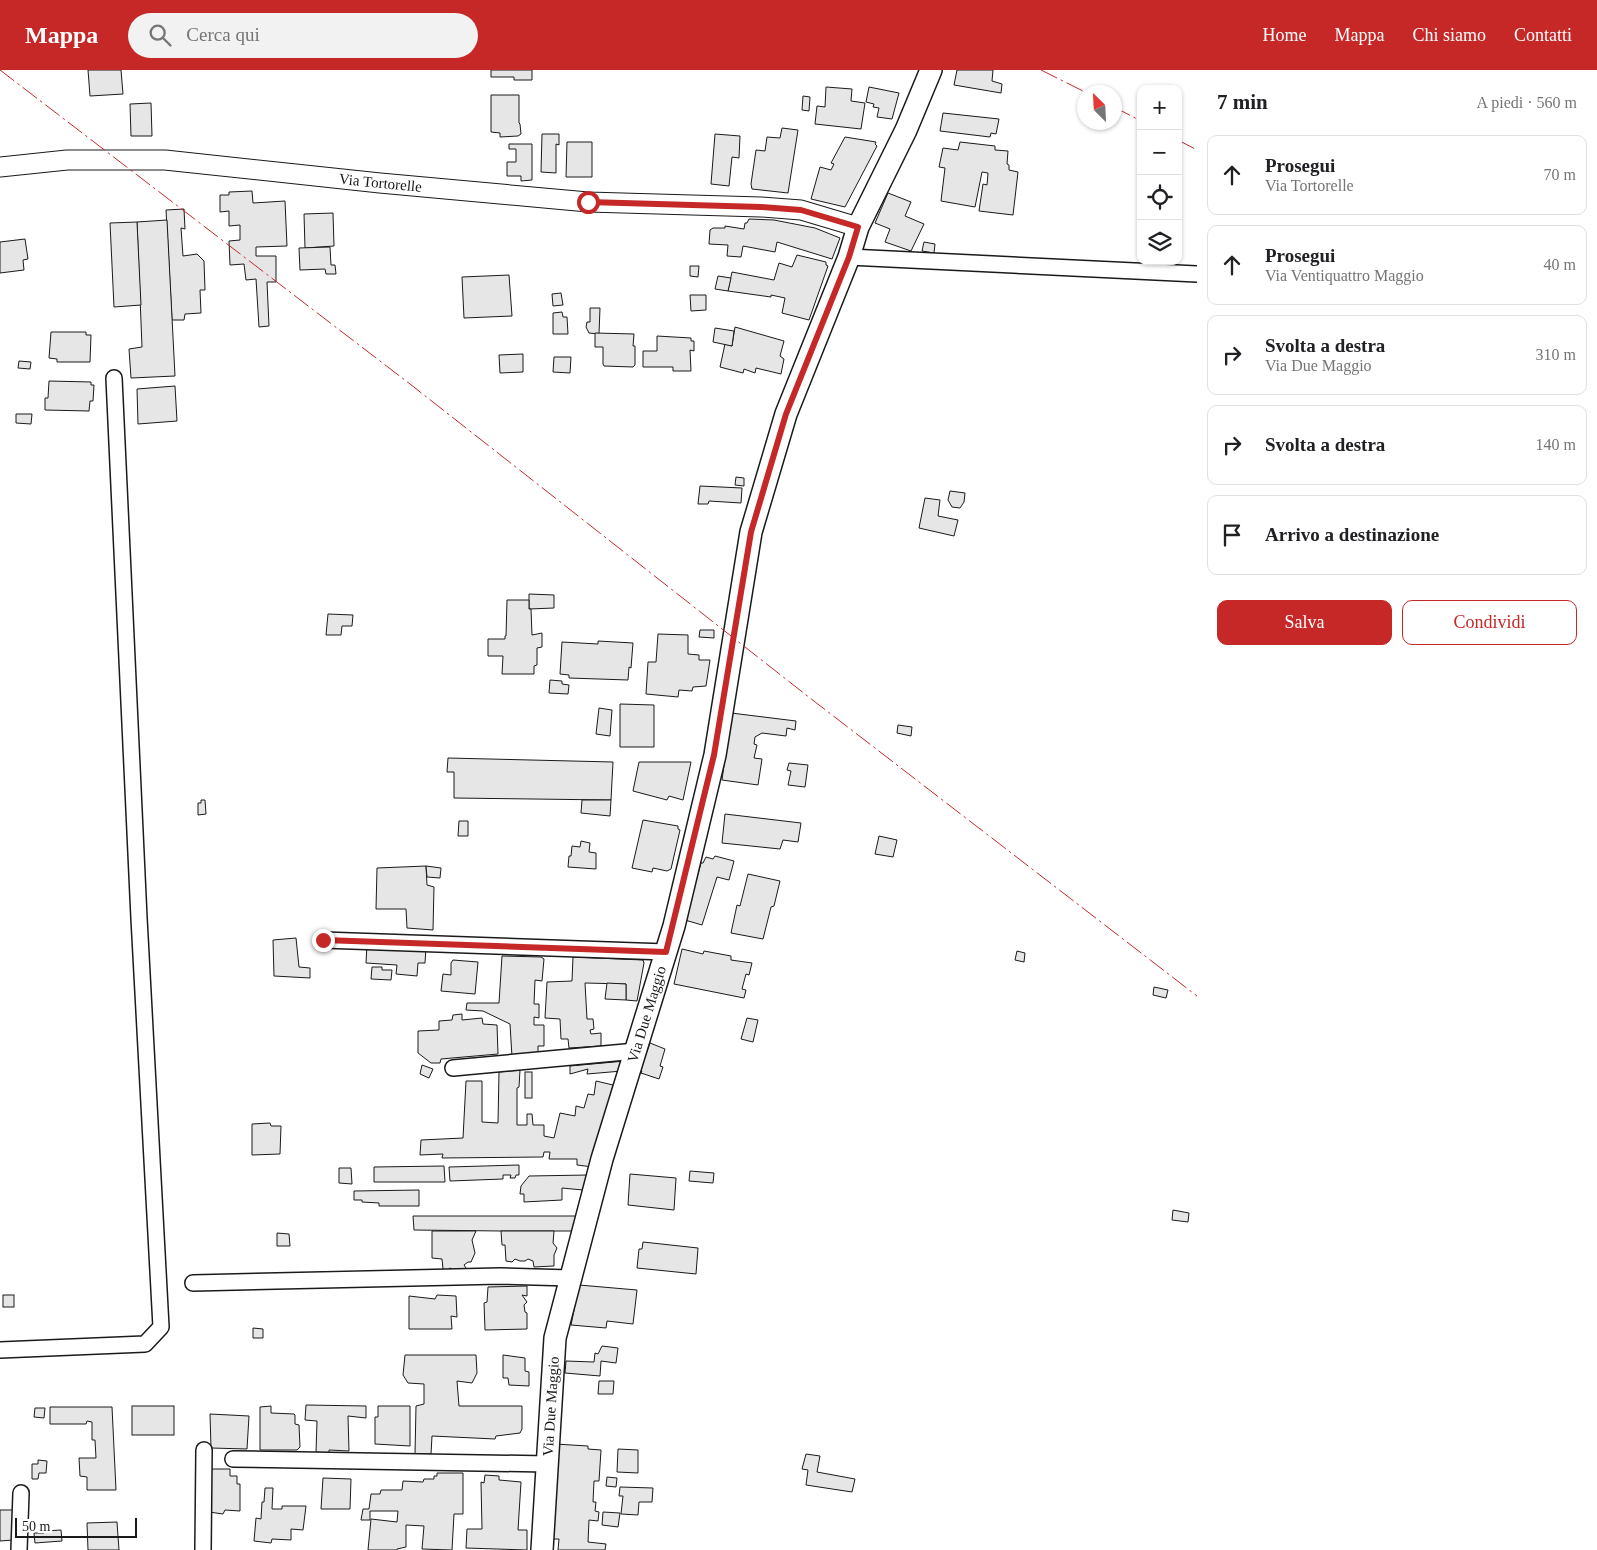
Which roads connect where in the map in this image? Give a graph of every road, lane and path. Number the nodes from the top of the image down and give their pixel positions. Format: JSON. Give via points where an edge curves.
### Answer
{"nodes":[{"id":1,"x":931,"y":70,"type":"edge"},
{"id":2,"x":0,"y":167,"type":"edge"},
{"id":3,"x":858,"y":227,"type":"junction"},
{"id":4,"x":849,"y":257,"type":"junction"},
{"id":5,"x":1197,"y":274,"type":"edge"},
{"id":6,"x":114,"y":378,"type":"dead end"},
{"id":7,"x":323,"y":940,"type":"dead end"},
{"id":8,"x":666,"y":952,"type":"junction"},
{"id":9,"x":636,"y":1052,"type":"junction"},
{"id":10,"x":453,"y":1068,"type":"dead end"},
{"id":11,"x":571,"y":1278,"type":"junction"},
{"id":12,"x":193,"y":1283,"type":"dead end"},
{"id":13,"x":0,"y":1350,"type":"edge"},
{"id":14,"x":204,"y":1450,"type":"dead end"},
{"id":15,"x":233,"y":1459,"type":"dead end"},
{"id":16,"x":548,"y":1464,"type":"junction"},
{"id":17,"x":21,"y":1493,"type":"dead end"},
{"id":18,"x":19,"y":1550,"type":"edge"},
{"id":19,"x":203,"y":1550,"type":"edge"},
{"id":20,"x":542,"y":1550,"type":"edge"}],
"edges":[{"from":1,"to":3,"type":"main road","name":"Via Due Maggio","via":[[906,130]]},
{"from":2,"to":3,"type":"street","name":"Via Tortorelle","via":[[67,160],[165,160],[588,202],[801,210]]},
{"from":3,"to":4,"type":"main road","name":"Via Due Maggio"},
{"from":4,"to":5,"type":"street"},
{"from":4,"to":8,"type":"main road","name":"Via Due Maggio","via":[[786,414],[751,532],[714,755]]},
{"from":6,"to":13,"type":"street","via":[[161,1327],[145,1344]]},
{"from":7,"to":8,"type":"street"},
{"from":8,"to":9,"type":"main road","name":"Via Due Maggio"},
{"from":9,"to":10,"type":"street"},
{"from":9,"to":11,"type":"main road","name":"Via Due Maggio","via":[[602,1159]]},
{"from":11,"to":12,"type":"street","via":[[500,1276]]},
{"from":11,"to":16,"type":"main road","name":"Via Due Maggio","via":[[555,1338]]},
{"from":14,"to":19,"type":"street"},
{"from":15,"to":16,"type":"street"},
{"from":16,"to":20,"type":"main road","name":"Via Due Maggio"},
{"from":17,"to":18,"type":"street"}]}
